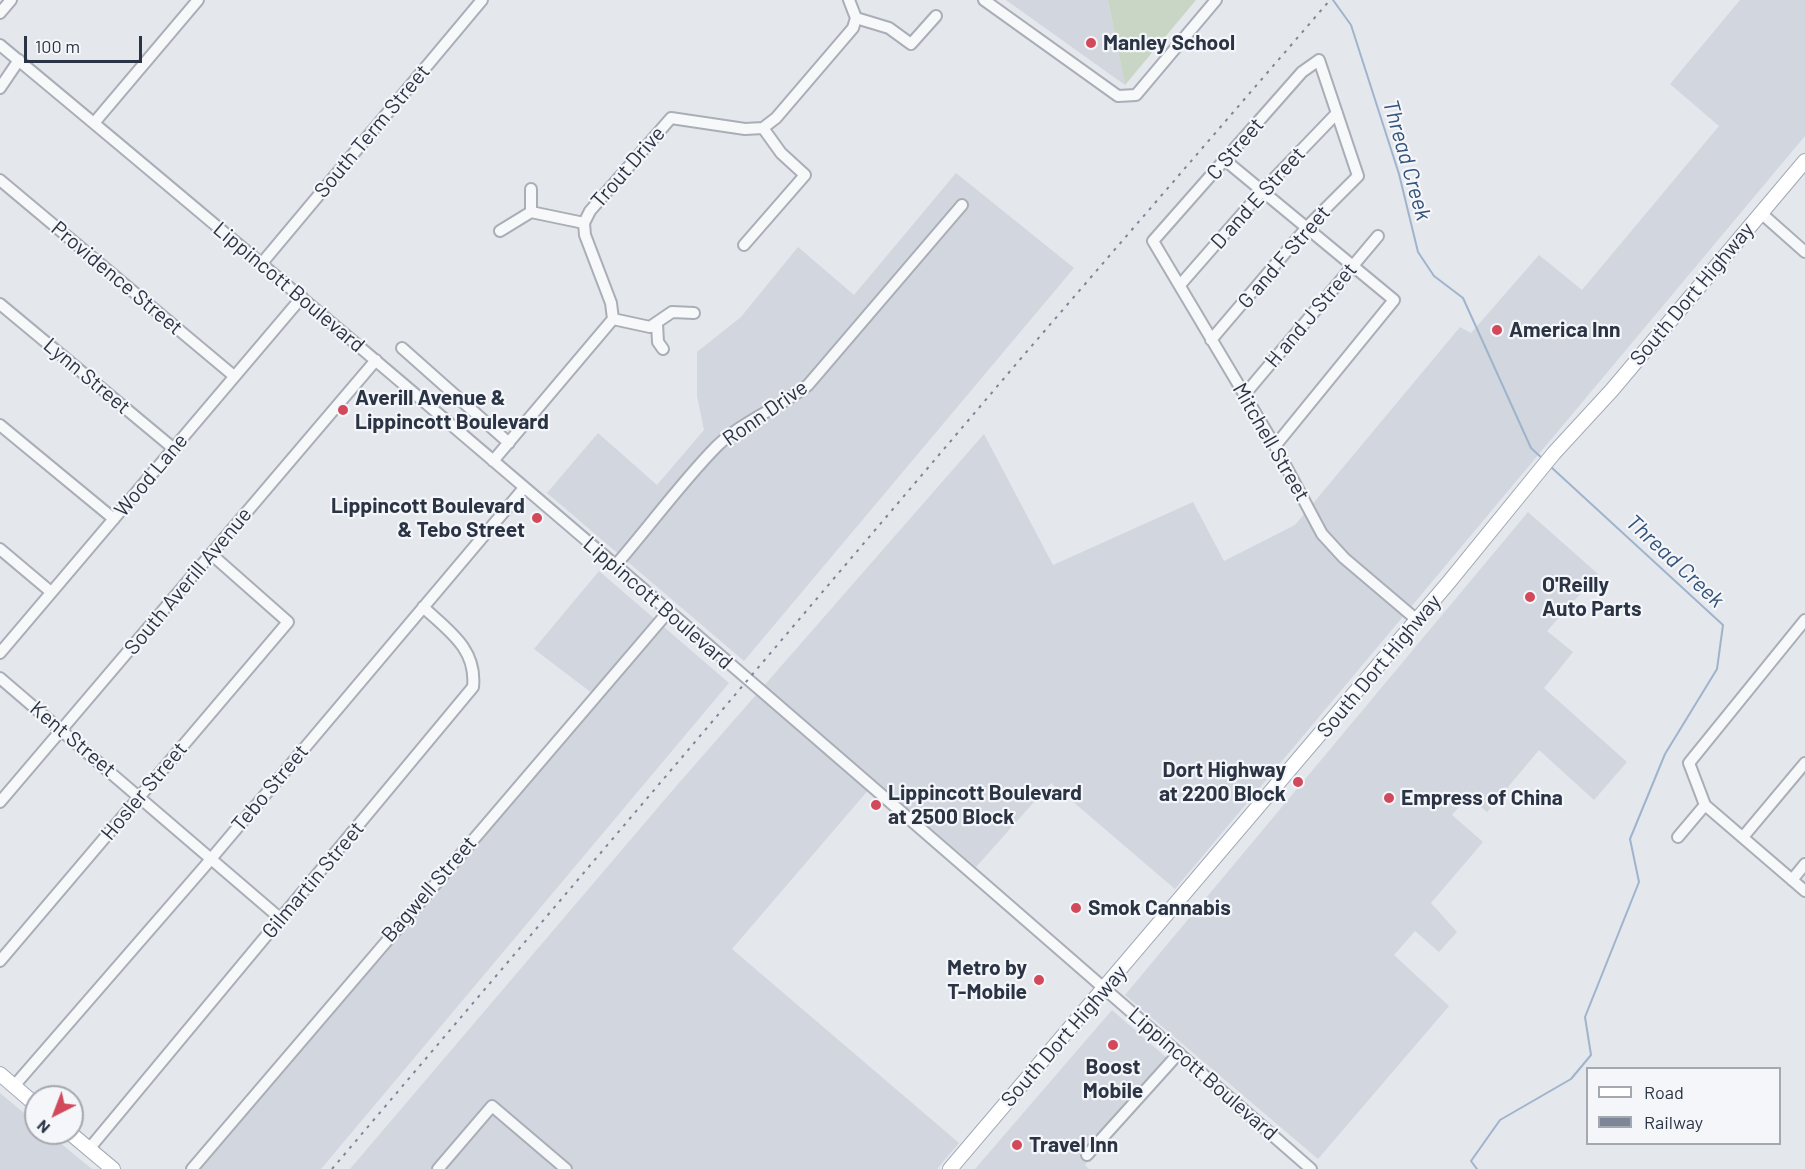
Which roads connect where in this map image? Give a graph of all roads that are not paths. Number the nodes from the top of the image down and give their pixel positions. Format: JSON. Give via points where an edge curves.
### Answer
{"nodes":[{"id":1,"x":11,"y":0,"type":"edge"},
{"id":2,"x":198,"y":0,"type":"edge"},
{"id":3,"x":482,"y":0,"type":"edge"},
{"id":4,"x":849,"y":0,"type":"edge"},
{"id":5,"x":984,"y":0,"type":"edge"},
{"id":6,"x":1216,"y":0,"type":"edge"},
{"id":7,"x":0,"y":13,"type":"edge"},
{"id":8,"x":936,"y":16,"type":"dead end"},
{"id":9,"x":856,"y":18,"type":"junction"},
{"id":10,"x":0,"y":45,"type":"edge"},
{"id":11,"x":18,"y":60,"type":"junction"},
{"id":12,"x":0,"y":88,"type":"edge"},
{"id":13,"x":1337,"y":112,"type":"junction"},
{"id":14,"x":94,"y":123,"type":"junction"},
{"id":15,"x":763,"y":128,"type":"junction"},
{"id":16,"x":1226,"y":160,"type":"junction"},
{"id":17,"x":1805,"y":161,"type":"edge"},
{"id":18,"x":0,"y":180,"type":"edge"},
{"id":19,"x":531,"y":189,"type":"dead end"},
{"id":20,"x":1263,"y":190,"type":"junction"},
{"id":21,"x":962,"y":205,"type":"dead end"},
{"id":22,"x":531,"y":212,"type":"junction"},
{"id":23,"x":1761,"y":213,"type":"junction"},
{"id":24,"x":584,"y":223,"type":"junction"},
{"id":25,"x":1308,"y":226,"type":"junction"},
{"id":26,"x":500,"y":231,"type":"dead end"},
{"id":27,"x":1378,"y":236,"type":"dead end"},
{"id":28,"x":1153,"y":241,"type":"joint"},
{"id":29,"x":744,"y":245,"type":"dead end"},
{"id":30,"x":1805,"y":252,"type":"edge"},
{"id":31,"x":261,"y":263,"type":"junction"},
{"id":32,"x":1352,"y":265,"type":"junction"},
{"id":33,"x":1180,"y":285,"type":"junction"},
{"id":34,"x":302,"y":297,"type":"junction"},
{"id":35,"x":0,"y":304,"type":"edge"},
{"id":36,"x":694,"y":313,"type":"dead end"},
{"id":37,"x":613,"y":319,"type":"junction"},
{"id":38,"x":654,"y":325,"type":"junction"},
{"id":39,"x":1211,"y":340,"type":"junction"},
{"id":40,"x":402,"y":348,"type":"dead end"},
{"id":41,"x":663,"y":349,"type":"dead end"},
{"id":42,"x":376,"y":360,"type":"junction"},
{"id":43,"x":234,"y":376,"type":"junction"},
{"id":44,"x":1245,"y":394,"type":"junction"},
{"id":45,"x":0,"y":425,"type":"edge"},
{"id":46,"x":509,"y":443,"type":"junction"},
{"id":47,"x":1275,"y":446,"type":"junction"},
{"id":48,"x":173,"y":448,"type":"junction"},
{"id":49,"x":493,"y":460,"type":"junction"},
{"id":50,"x":524,"y":488,"type":"junction"},
{"id":51,"x":114,"y":519,"type":"junction"},
{"id":52,"x":0,"y":549,"type":"edge"},
{"id":53,"x":211,"y":554,"type":"junction"},
{"id":54,"x":615,"y":566,"type":"junction"},
{"id":55,"x":51,"y":592,"type":"junction"},
{"id":56,"x":423,"y":607,"type":"junction"},
{"id":57,"x":668,"y":612,"type":"junction"},
{"id":58,"x":1417,"y":620,"type":"junction"},
{"id":59,"x":1805,"y":620,"type":"edge"},
{"id":60,"x":0,"y":653,"type":"edge"},
{"id":61,"x":0,"y":678,"type":"edge"},
{"id":62,"x":62,"y":729,"type":"junction"},
{"id":63,"x":1805,"y":763,"type":"edge"},
{"id":64,"x":140,"y":796,"type":"junction"},
{"id":65,"x":0,"y":802,"type":"edge"},
{"id":66,"x":1705,"y":805,"type":"junction"},
{"id":67,"x":1678,"y":837,"type":"dead end"},
{"id":68,"x":1743,"y":837,"type":"junction"},
{"id":69,"x":211,"y":858,"type":"junction"},
{"id":70,"x":1805,"y":864,"type":"edge"},
{"id":71,"x":1792,"y":880,"type":"junction"},
{"id":72,"x":1805,"y":891,"type":"edge"},
{"id":73,"x":281,"y":919,"type":"junction"},
{"id":74,"x":0,"y":961,"type":"edge"},
{"id":75,"x":1105,"y":989,"type":"junction"},
{"id":76,"x":1179,"y":1053,"type":"junction"},
{"id":77,"x":0,"y":1074,"type":"edge"},
{"id":78,"x":14,"y":1086,"type":"junction"},
{"id":79,"x":24,"y":1095,"type":"edge"},
{"id":80,"x":84,"y":1145,"type":"edge"},
{"id":81,"x":89,"y":1149,"type":"junction"},
{"id":82,"x":1087,"y":1155,"type":"dead end"},
{"id":83,"x":113,"y":1169,"type":"edge"},
{"id":84,"x":192,"y":1169,"type":"edge"},
{"id":85,"x":438,"y":1169,"type":"edge"},
{"id":86,"x":565,"y":1169,"type":"edge"},
{"id":87,"x":950,"y":1169,"type":"edge"},
{"id":88,"x":1311,"y":1169,"type":"edge"}],
"edges":[{"from":1,"to":7,"type":"street"},
{"from":2,"to":14,"type":"street"},
{"from":3,"to":31,"type":"street","name":"South Term Street"},
{"from":4,"to":9,"type":"street"},
{"from":5,"to":6,"type":"street","via":[[1118,96],[1127,97],[1136,95]]},
{"from":8,"to":9,"type":"street","via":[[911,44],[888,28]]},
{"from":9,"to":15,"type":"street","via":[[853,28]]},
{"from":10,"to":11,"type":"street","name":"Lippincott Boulevard"},
{"from":11,"to":12,"type":"street"},
{"from":11,"to":14,"type":"street","name":"Lippincott Boulevard"},
{"from":13,"to":16,"type":"street","name":"C Street","via":[[1319,60],[1302,72]]},
{"from":13,"to":20,"type":"street","name":"D and E Street"},
{"from":13,"to":25,"type":"street","name":"G and F Street","via":[[1358,176]]},
{"from":14,"to":31,"type":"street","name":"Lippincott Boulevard"},
{"from":15,"to":24,"type":"street","name":"Trout Drive","via":[[671,118],[590,210]]},
{"from":15,"to":29,"type":"street","via":[[781,153],[805,175]]},
{"from":16,"to":20,"type":"street"},
{"from":16,"to":28,"type":"street","name":"C Street"},
{"from":17,"to":23,"type":"main road","name":"South Dort Highway"},
{"from":18,"to":43,"type":"street","name":"Providence Street"},
{"from":19,"to":22,"type":"street"},
{"from":20,"to":25,"type":"street"},
{"from":20,"to":33,"type":"street","name":"D and E Street"},
{"from":21,"to":54,"type":"street","name":"Ronn Drive","via":[[808,385],[717,446]]},
{"from":22,"to":24,"type":"street"},
{"from":22,"to":26,"type":"street"},
{"from":23,"to":30,"type":"street"},
{"from":23,"to":58,"type":"main road","name":"South Dort Highway","via":[[1554,453]]},
{"from":24,"to":37,"type":"street","name":"Trout Drive"},
{"from":25,"to":32,"type":"street"},
{"from":25,"to":39,"type":"street","name":"G and F Street"},
{"from":27,"to":32,"type":"street","name":"H and J Street"},
{"from":28,"to":33,"type":"street","name":"Mitchell Street"},
{"from":31,"to":34,"type":"street","name":"Lippincott Boulevard"},
{"from":32,"to":44,"type":"street","name":"H and J Street"},
{"from":32,"to":47,"type":"street","via":[[1394,300]]},
{"from":33,"to":39,"type":"street","name":"Mitchell Street"},
{"from":34,"to":42,"type":"street","name":"Lippincott Boulevard"},
{"from":34,"to":43,"type":"street","name":"Wood Lane"},
{"from":35,"to":48,"type":"street","name":"Lynn Street"},
{"from":36,"to":38,"type":"street","via":[[672,312]]},
{"from":37,"to":38,"type":"street"},
{"from":37,"to":46,"type":"street"},
{"from":38,"to":41,"type":"street"},
{"from":39,"to":44,"type":"street","name":"Mitchell Street"},
{"from":40,"to":46,"type":"street"},
{"from":42,"to":49,"type":"street","name":"Lippincott Boulevard"},
{"from":42,"to":53,"type":"street","name":"South Averill Avenue"},
{"from":43,"to":48,"type":"street","name":"Wood Lane"},
{"from":44,"to":47,"type":"street","name":"Mitchell Street"},
{"from":45,"to":51,"type":"street"},
{"from":46,"to":49,"type":"street"},
{"from":47,"to":58,"type":"street","name":"Mitchell Street","via":[[1322,534],[1344,558]]},
{"from":48,"to":51,"type":"street","name":"Wood Lane"},
{"from":49,"to":50,"type":"street","name":"Lippincott Boulevard"},
{"from":50,"to":54,"type":"street","name":"Lippincott Boulevard"},
{"from":50,"to":56,"type":"street","name":"Tebo Street"},
{"from":51,"to":55,"type":"street","name":"Wood Lane"},
{"from":52,"to":55,"type":"street"},
{"from":53,"to":62,"type":"street","name":"South Averill Avenue"},
{"from":53,"to":64,"type":"street","name":"Hosler Street","via":[[288,622]]},
{"from":54,"to":57,"type":"street","name":"Lippincott Boulevard"},
{"from":55,"to":60,"type":"street","name":"Wood Lane"},
{"from":56,"to":69,"type":"street","name":"Tebo Street"},
{"from":56,"to":73,"type":"street","name":"Gilmartin Street","via":[[460,640],[469,654],[475,673],[473,687]]},
{"from":57,"to":75,"type":"street","name":"Lippincott Boulevard"},
{"from":57,"to":84,"type":"street","name":"Bagwell Street"},
{"from":58,"to":75,"type":"main road","name":"South Dort Highway"},
{"from":59,"to":66,"type":"street","via":[[1689,763]]},
{"from":61,"to":62,"type":"street","name":"Kent Street"},
{"from":62,"to":64,"type":"street","name":"Kent Street"},
{"from":62,"to":65,"type":"street","name":"South Averill Avenue"},
{"from":63,"to":68,"type":"street"},
{"from":64,"to":69,"type":"street","name":"Kent Street"},
{"from":64,"to":74,"type":"street","name":"Hosler Street"},
{"from":66,"to":67,"type":"street"},
{"from":66,"to":68,"type":"street"},
{"from":68,"to":71,"type":"street"},
{"from":69,"to":73,"type":"street","name":"Kent Street"},
{"from":69,"to":78,"type":"street","name":"Tebo Street"},
{"from":70,"to":71,"type":"street"},
{"from":71,"to":72,"type":"street"},
{"from":73,"to":81,"type":"street","name":"Gilmartin Street"},
{"from":75,"to":76,"type":"street","name":"Lippincott Boulevard"},
{"from":75,"to":87,"type":"main road","name":"South Dort Highway"},
{"from":76,"to":82,"type":"street"},
{"from":76,"to":88,"type":"street","name":"Lippincott Boulevard"},
{"from":77,"to":78,"type":"main road"},
{"from":78,"to":79,"type":"main road"},
{"from":80,"to":81,"type":"main road"},
{"from":81,"to":83,"type":"main road"},
{"from":85,"to":86,"type":"street","via":[[492,1106]]}]}
